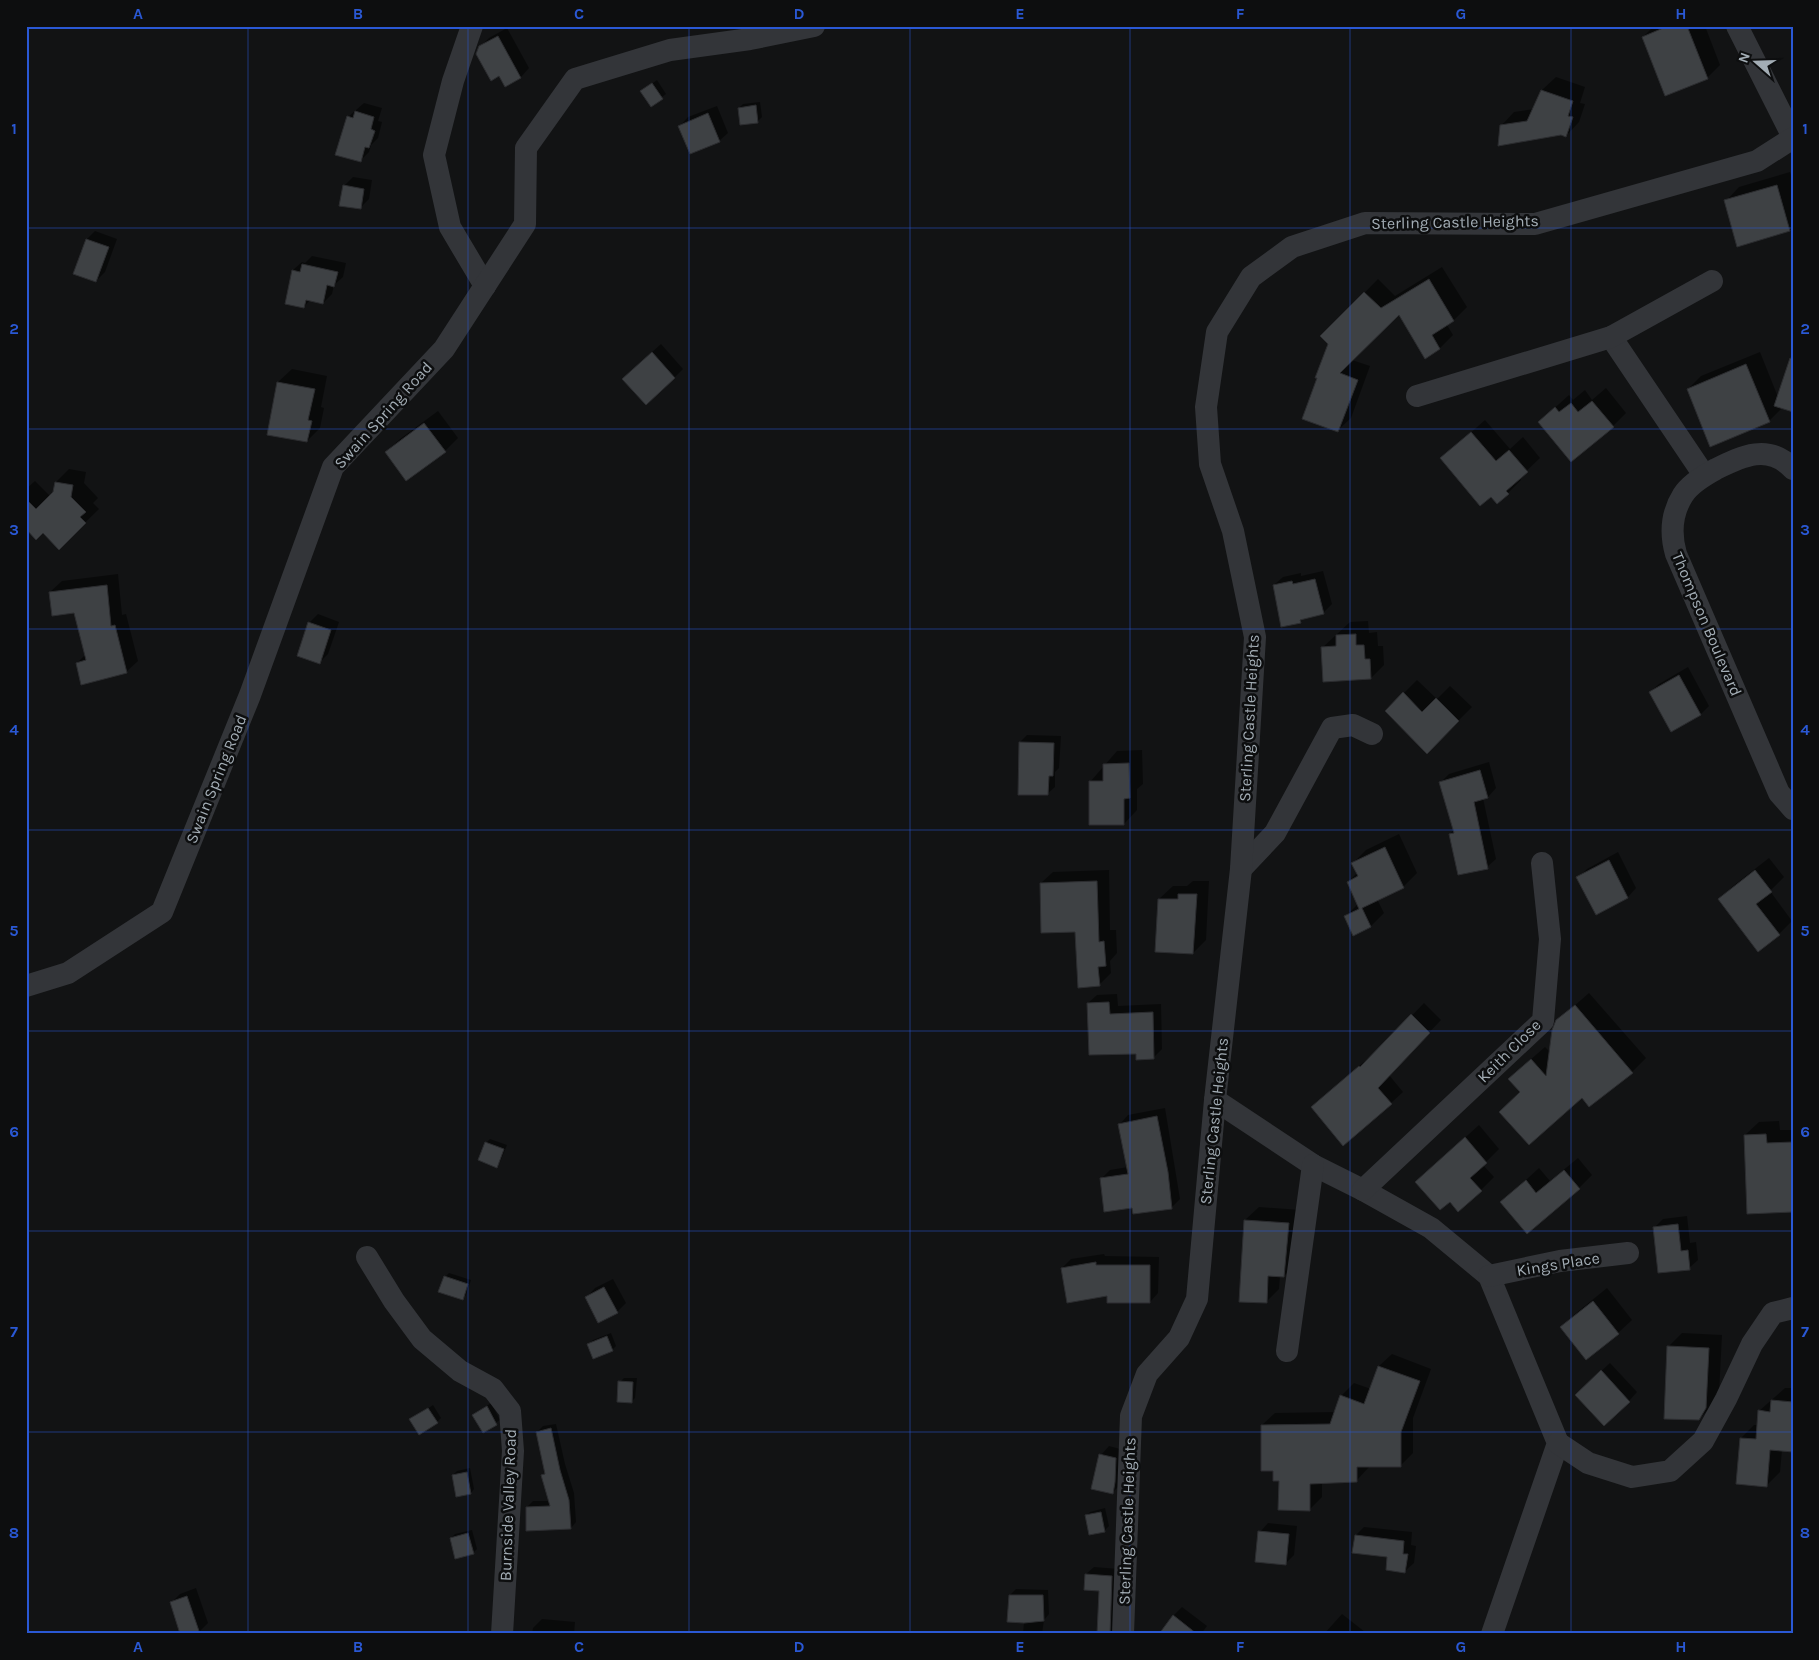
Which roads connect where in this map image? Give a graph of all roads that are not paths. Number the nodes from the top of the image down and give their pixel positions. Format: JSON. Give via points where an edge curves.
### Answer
{"nodes":[{"id":1,"x":472,"y":26,"type":"edge"},
{"id":2,"x":814,"y":26,"type":"edge"},
{"id":3,"x":1737,"y":26,"type":"edge"},
{"id":4,"x":1793,"y":137,"type":"edge"},
{"id":5,"x":1712,"y":281,"type":"dead end"},
{"id":6,"x":485,"y":286,"type":"junction"},
{"id":7,"x":1611,"y":337,"type":"junction"},
{"id":8,"x":1417,"y":396,"type":"dead end"},
{"id":9,"x":1793,"y":469,"type":"edge"},
{"id":10,"x":1704,"y":476,"type":"junction"},
{"id":11,"x":1372,"y":734,"type":"dead end"},
{"id":12,"x":1793,"y":809,"type":"edge"},
{"id":13,"x":1542,"y":863,"type":"dead end"},
{"id":14,"x":1241,"y":869,"type":"junction"},
{"id":15,"x":26,"y":986,"type":"edge"},
{"id":16,"x":1215,"y":1100,"type":"junction"},
{"id":17,"x":1313,"y":1165,"type":"junction"},
{"id":18,"x":1363,"y":1190,"type":"junction"},
{"id":19,"x":1628,"y":1253,"type":"dead end"},
{"id":20,"x":367,"y":1257,"type":"dead end"},
{"id":21,"x":1489,"y":1276,"type":"junction"},
{"id":22,"x":1793,"y":1308,"type":"edge"},
{"id":23,"x":1287,"y":1351,"type":"dead end"},
{"id":24,"x":1558,"y":1444,"type":"junction"},
{"id":25,"x":502,"y":1634,"type":"edge"},
{"id":26,"x":1123,"y":1634,"type":"edge"},
{"id":27,"x":1492,"y":1634,"type":"edge"}],
"edges":[{"from":1,"to":6,"type":"street","via":[[453,81],[434,155],[450,227]]},
{"from":2,"to":6,"type":"street","name":"Swain Spring Road","via":[[670,50],[575,79],[526,148],[525,224]]},
{"from":3,"to":4,"type":"street"},
{"from":4,"to":14,"type":"street","name":"Sterling Castle Heights","via":[[1757,161],[1535,224],[1364,224],[1292,247],[1251,277],[1217,332],[1206,407],[1210,464],[1233,531],[1255,637]]},
{"from":5,"to":7,"type":"street"},
{"from":6,"to":15,"type":"street","name":"Swain Spring Road","via":[[444,349],[333,467],[250,695],[162,912],[68,973]]},
{"from":7,"to":8,"type":"street"},
{"from":7,"to":10,"type":"street"},
{"from":9,"to":10,"type":"street","name":"Thompson Boulevard","via":[[1780,458],[1753,454],[1739,457]]},
{"from":10,"to":12,"type":"street","name":"Thompson Boulevard","via":[[1684,493],[1677,506],[1672,522],[1676,554],[1779,793]]},
{"from":11,"to":14,"type":"street","via":[[1353,725],[1332,728],[1275,833]]},
{"from":13,"to":18,"type":"street","name":"Keith Close","via":[[1550,939],[1543,1021]]},
{"from":14,"to":16,"type":"street","name":"Sterling Castle Heights"},
{"from":16,"to":17,"type":"street"},
{"from":16,"to":26,"type":"street","name":"Sterling Castle Heights","via":[[1197,1298],[1179,1338],[1147,1374],[1131,1416]]},
{"from":17,"to":18,"type":"street"},
{"from":17,"to":23,"type":"street"},
{"from":18,"to":21,"type":"street","via":[[1431,1228]]},
{"from":19,"to":21,"type":"street","name":"Kings Place"},
{"from":20,"to":25,"type":"street","name":"Burnside Valley Road","via":[[422,1339],[460,1371],[493,1389],[510,1411],[512,1469]]},
{"from":21,"to":24,"type":"street"},
{"from":22,"to":24,"type":"street","via":[[1773,1313],[1752,1344],[1703,1441],[1670,1471],[1632,1477],[1588,1463]]},
{"from":24,"to":27,"type":"street"}]}
